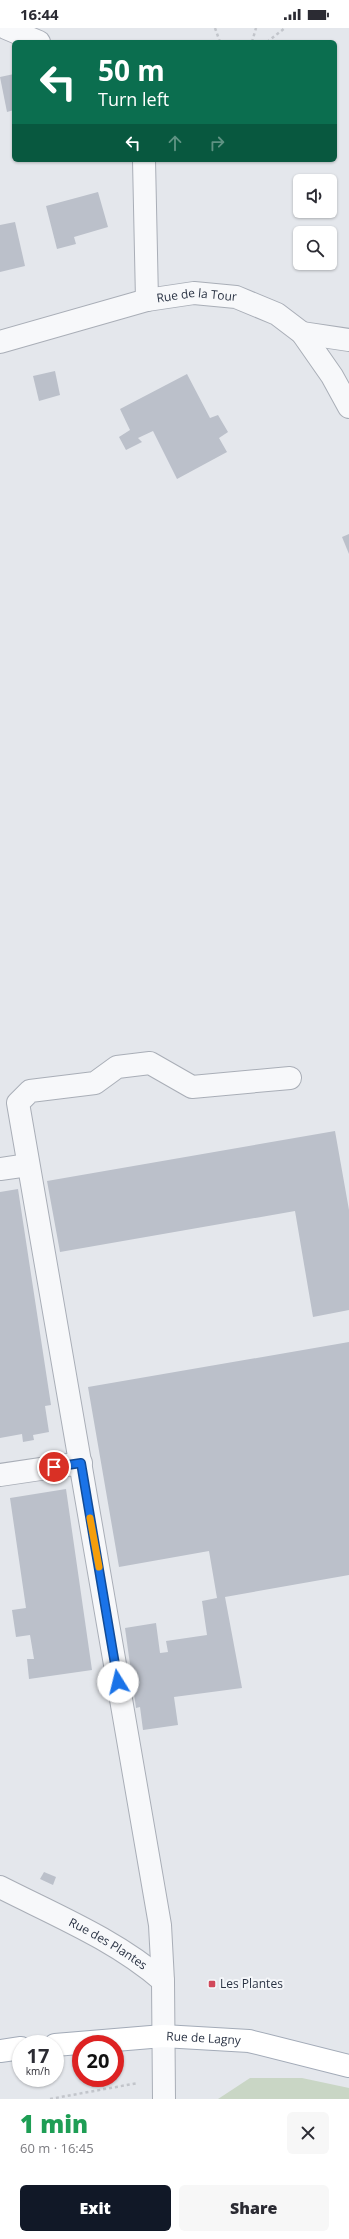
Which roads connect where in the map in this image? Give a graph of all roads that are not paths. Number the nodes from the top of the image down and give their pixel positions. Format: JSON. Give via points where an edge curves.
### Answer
{"nodes":[{"id":1,"x":6,"y":28,"type":"edge"},
{"id":2,"x":34,"y":40,"type":"edge"},
{"id":3,"x":144,"y":162,"type":"edge"},
{"id":4,"x":147,"y":300,"type":"junction"},
{"id":5,"x":302,"y":333,"type":"junction"},
{"id":6,"x":349,"y":340,"type":"edge"},
{"id":7,"x":0,"y":342,"type":"edge"},
{"id":8,"x":349,"y":407,"type":"edge"},
{"id":9,"x":290,"y":1078,"type":"dead end"},
{"id":10,"x":28,"y":1165,"type":"junction"},
{"id":11,"x":0,"y":1170,"type":"edge"},
{"id":12,"x":81,"y":1463,"type":"junction"},
{"id":13,"x":0,"y":1475,"type":"edge"},
{"id":14,"x":0,"y":1887,"type":"edge"},
{"id":15,"x":163,"y":1981,"type":"junction"},
{"id":16,"x":163,"y":2036,"type":"junction"},
{"id":17,"x":64,"y":2043,"type":"edge"},
{"id":18,"x":12,"y":2049,"type":"edge"},
{"id":19,"x":0,"y":2051,"type":"edge"},
{"id":20,"x":349,"y":2066,"type":"edge"},
{"id":21,"x":164,"y":2089,"type":"edge"}],
"edges":[{"from":1,"to":2,"type":"street"},
{"from":3,"to":4,"type":"street"},
{"from":4,"to":5,"type":"street","name":"Rue de la Tour","via":[[194,293],[236,298],[276,314]]},
{"from":4,"to":7,"type":"street","name":"Rue de la Tour"},
{"from":5,"to":6,"type":"street"},
{"from":5,"to":8,"type":"street","name":"Rue de la Tour","via":[[332,376]]},
{"from":9,"to":10,"type":"street","via":[[192,1087],[150,1063],[117,1067],[95,1083],[30,1091],[18,1103]]},
{"from":10,"to":11,"type":"street"},
{"from":10,"to":12,"type":"street"},
{"from":12,"to":13,"type":"street"},
{"from":12,"to":15,"type":"street","via":[[160,1925]]},
{"from":14,"to":15,"type":"street","name":"Rue des Plantes","via":[[110,1944],[141,1962]]},
{"from":15,"to":16,"type":"street"},
{"from":16,"to":17,"type":"main road","name":"Rue de Lagny"},
{"from":16,"to":20,"type":"main road","name":"Rue de Lagny","via":[[249,2041]]},
{"from":16,"to":21,"type":"street"},
{"from":18,"to":19,"type":"main road"}]}
